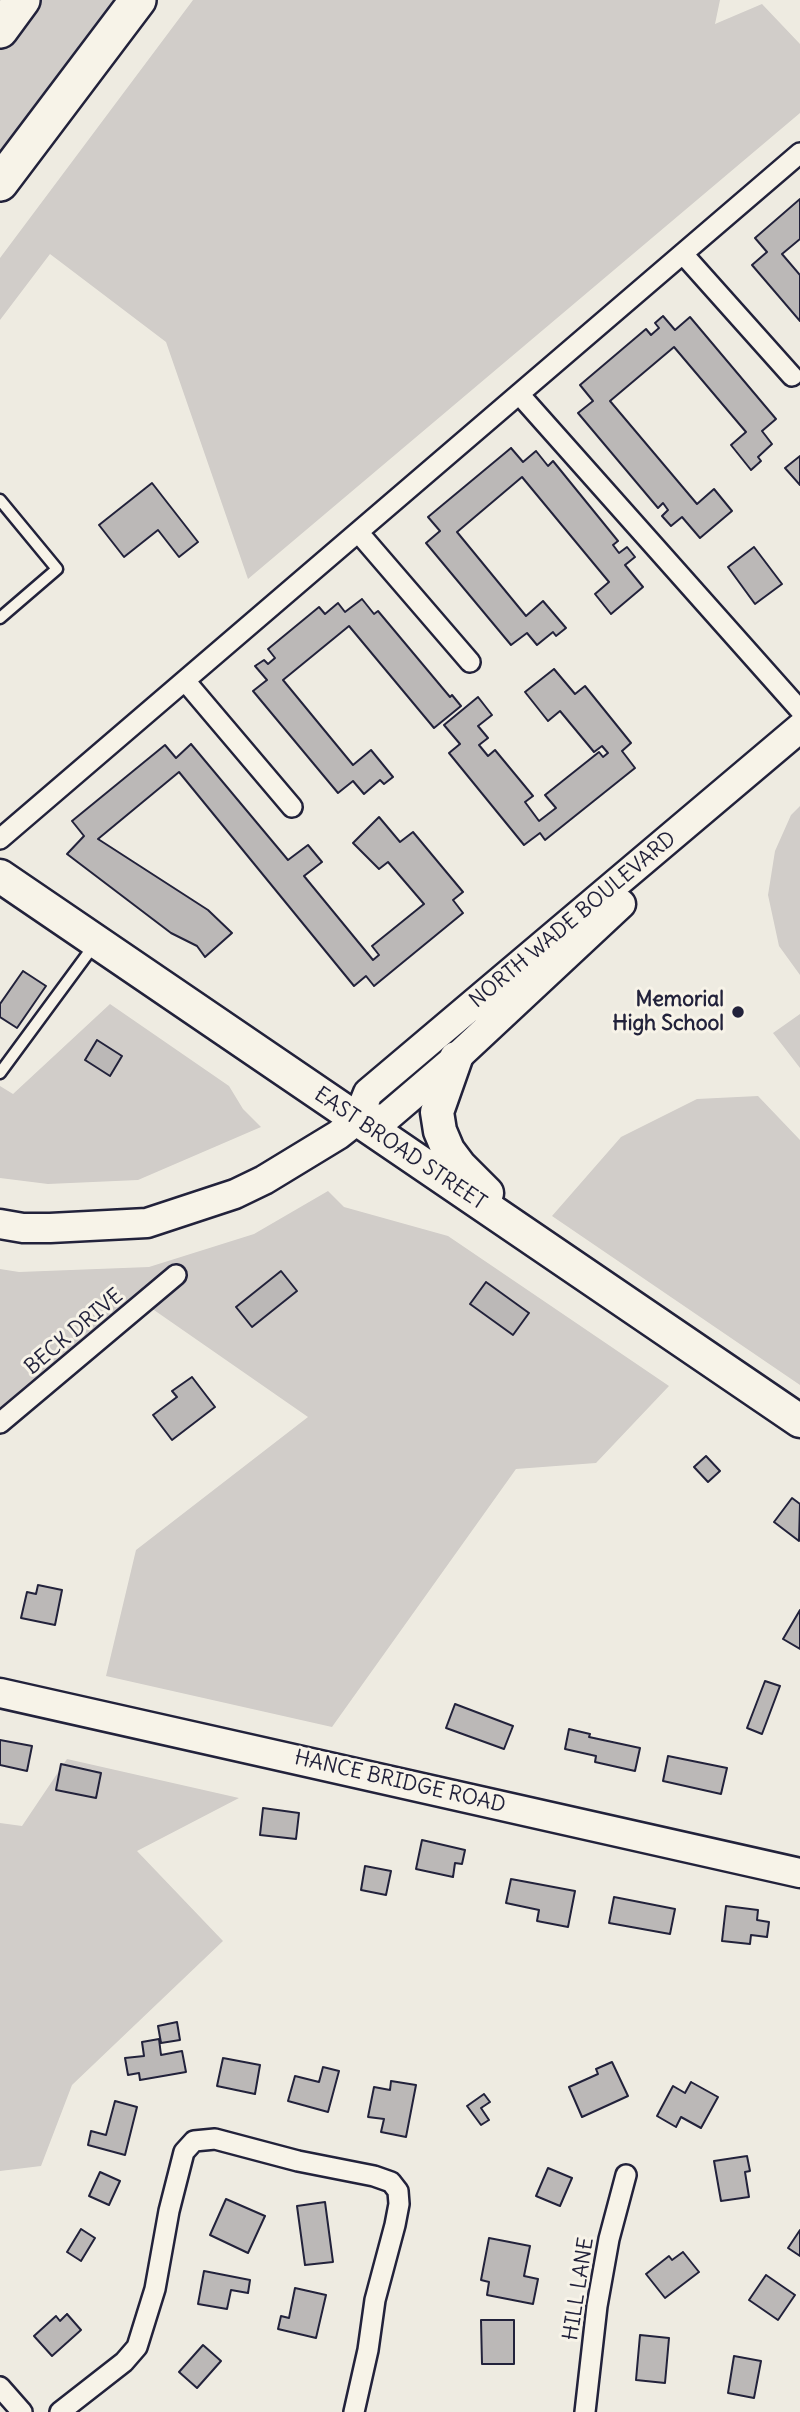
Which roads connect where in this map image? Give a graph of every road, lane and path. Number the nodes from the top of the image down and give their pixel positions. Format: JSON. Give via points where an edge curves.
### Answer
{"nodes":[{"id":1,"x":22,"y":0,"type":"edge"},
{"id":2,"x":138,"y":0,"type":"edge"},
{"id":3,"x":0,"y":30,"type":"edge"},
{"id":4,"x":800,"y":153,"type":"edge"},
{"id":5,"x":0,"y":183,"type":"edge"},
{"id":6,"x":683,"y":254,"type":"junction"},
{"id":7,"x":792,"y":376,"type":"dead end"},
{"id":8,"x":519,"y":394,"type":"junction"},
{"id":9,"x":0,"y":500,"type":"edge"},
{"id":10,"x":358,"y":533,"type":"junction"},
{"id":11,"x":0,"y":618,"type":"edge"},
{"id":12,"x":470,"y":662,"type":"dead end"},
{"id":13,"x":186,"y":682,"type":"junction"},
{"id":14,"x":800,"y":710,"type":"edge"},
{"id":15,"x":800,"y":728,"type":"edge"},
{"id":16,"x":800,"y":751,"type":"edge"},
{"id":17,"x":292,"y":807,"type":"dead end"},
{"id":18,"x":0,"y":839,"type":"edge"},
{"id":19,"x":0,"y":876,"type":"edge"},
{"id":20,"x":97,"y":943,"type":"junction"},
{"id":21,"x":456,"y":1058,"type":"junction"},
{"id":22,"x":0,"y":1073,"type":"edge"},
{"id":23,"x":356,"y":1120,"type":"junction"},
{"id":24,"x":0,"y":1224,"type":"edge"},
{"id":25,"x":517,"y":1230,"type":"junction"},
{"id":26,"x":176,"y":1275,"type":"dead end"},
{"id":27,"x":800,"y":1421,"type":"edge"},
{"id":28,"x":0,"y":1423,"type":"edge"},
{"id":29,"x":0,"y":1693,"type":"edge"},
{"id":30,"x":800,"y":1873,"type":"edge"},
{"id":31,"x":626,"y":2175,"type":"dead end"},
{"id":32,"x":0,"y":2387,"type":"edge"},
{"id":33,"x":22,"y":2412,"type":"edge"},
{"id":34,"x":60,"y":2412,"type":"edge"},
{"id":35,"x":354,"y":2412,"type":"edge"},
{"id":36,"x":584,"y":2412,"type":"edge"}],
"edges":[{"from":1,"to":3,"type":"highway"},
{"from":2,"to":5,"type":"highway"},
{"from":4,"to":6,"type":"street"},
{"from":6,"to":7,"type":"street"},
{"from":6,"to":8,"type":"street"},
{"from":8,"to":10,"type":"street"},
{"from":8,"to":14,"type":"street"},
{"from":9,"to":11,"type":"lane","via":[[57,569]]},
{"from":10,"to":12,"type":"street"},
{"from":10,"to":13,"type":"street"},
{"from":13,"to":17,"type":"street"},
{"from":13,"to":18,"type":"street"},
{"from":15,"to":23,"type":"main road","name":"NORTH WADE BOULEVARD","via":[[368,1093]]},
{"from":16,"to":21,"type":"main road","name":"NORTH WADE BOULEVARD","via":[[594,927]]},
{"from":19,"to":20,"type":"main road","name":"EAST BROAD STREET"},
{"from":20,"to":22,"type":"lane"},
{"from":20,"to":23,"type":"main road","name":"EAST BROAD STREET"},
{"from":21,"to":23,"type":"main road","name":"NORTH WADE BOULEVARD","via":[[386,1118]]},
{"from":21,"to":25,"type":"main road","via":[[437,1112],[440,1131],[460,1166]]},
{"from":23,"to":24,"type":"main road","name":"NORTH WADE BOULEVARD","via":[[254,1185],[147,1223],[50,1228]]},
{"from":23,"to":25,"type":"main road","name":"EAST BROAD STREET"},
{"from":25,"to":27,"type":"main road","name":"EAST BROAD STREET"},
{"from":26,"to":28,"type":"street","name":"BECK DRIVE"},
{"from":29,"to":30,"type":"main road","name":"HANCE BRIDGE ROAD"},
{"from":31,"to":36,"type":"street","name":"HILL LANE","via":[[597,2306]]},
{"from":32,"to":33,"type":"street"},
{"from":34,"to":35,"type":"street","via":[[137,2347],[155,2289],[181,2160],[188,2146],[206,2139],[374,2176],[391,2182],[398,2191],[395,2225]]}]}
